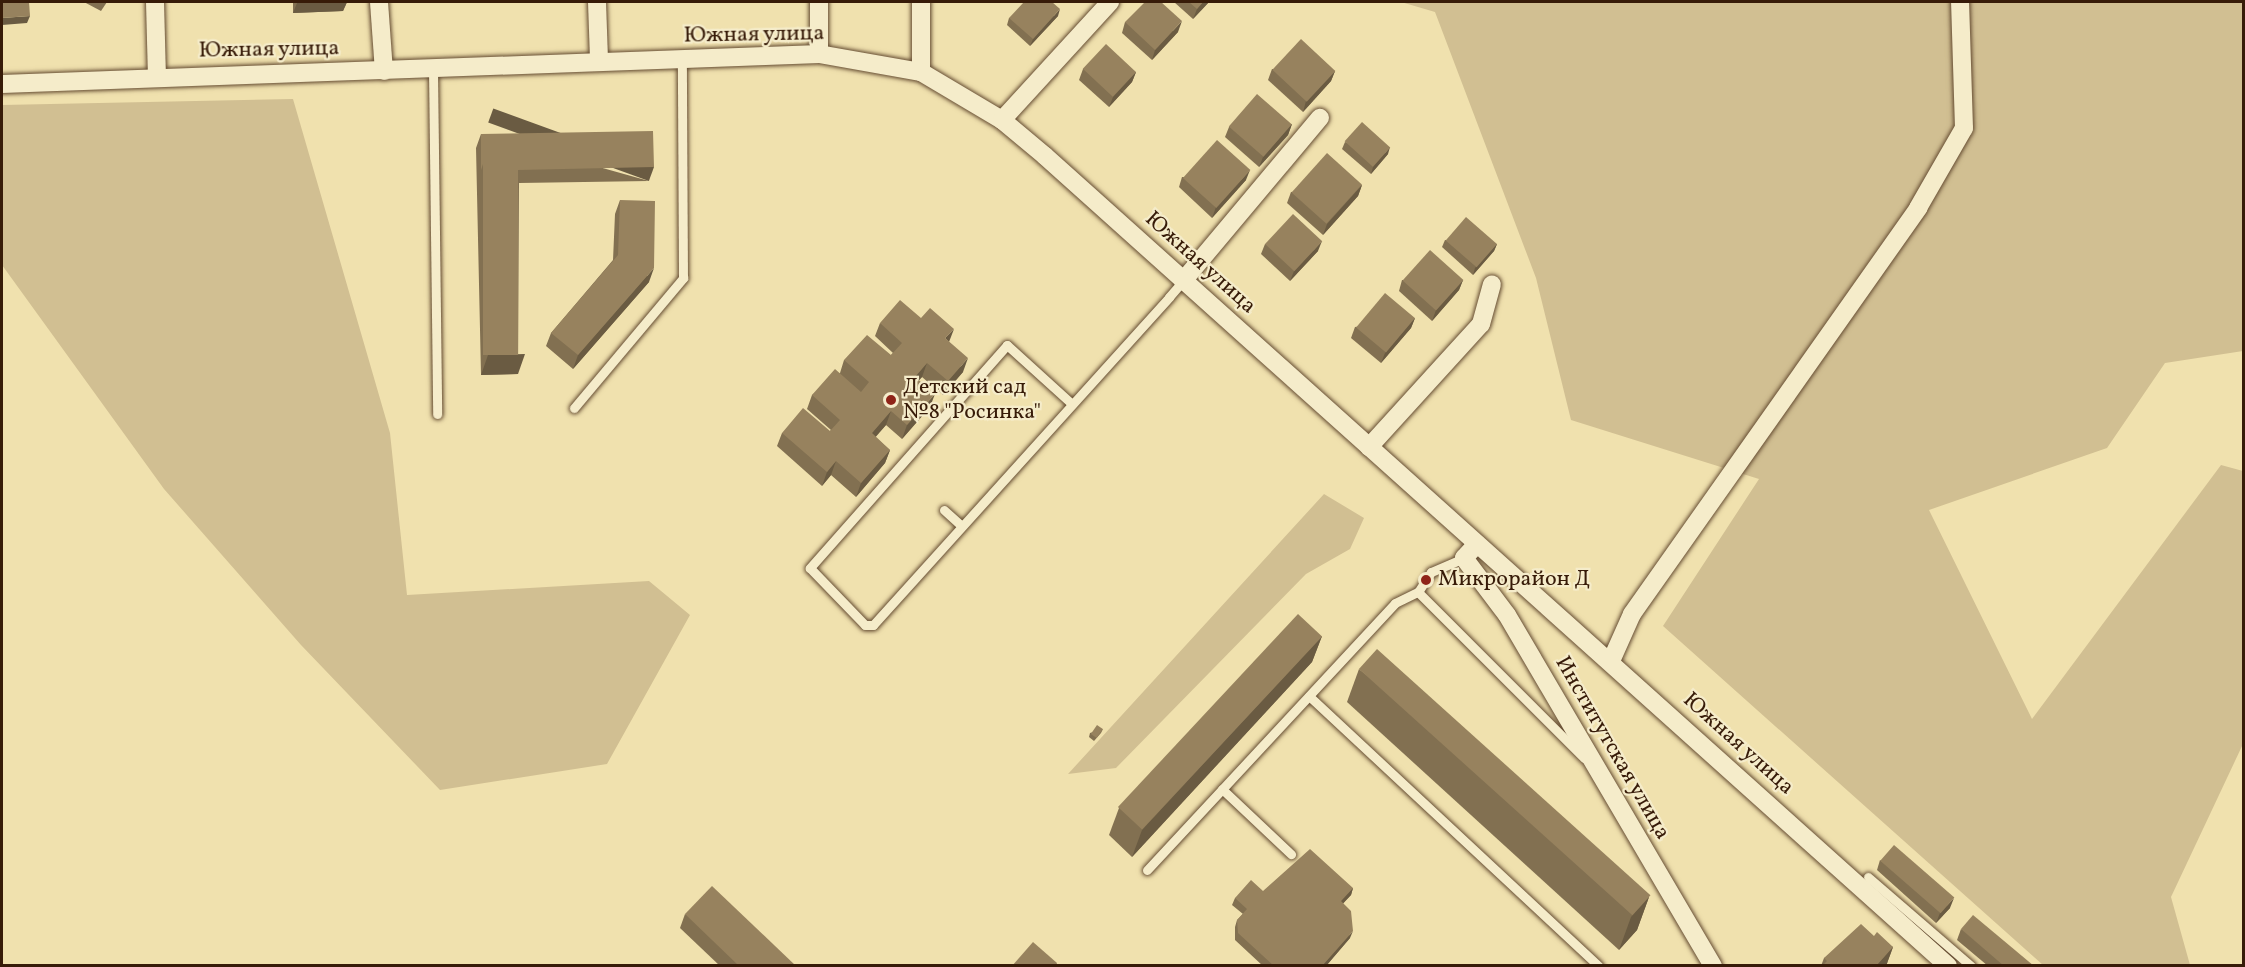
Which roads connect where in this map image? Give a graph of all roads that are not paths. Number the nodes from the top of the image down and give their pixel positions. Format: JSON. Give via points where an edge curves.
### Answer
{"nodes":[{"id":1,"x":154,"y":2,"type":"edge"},
{"id":2,"x":379,"y":2,"type":"edge"},
{"id":3,"x":597,"y":2,"type":"edge"},
{"id":4,"x":819,"y":2,"type":"edge"},
{"id":5,"x":921,"y":2,"type":"edge"},
{"id":6,"x":1110,"y":2,"type":"edge"},
{"id":7,"x":1960,"y":2,"type":"edge"},
{"id":8,"x":819,"y":54,"type":"junction"},
{"id":9,"x":599,"y":59,"type":"junction"},
{"id":10,"x":681,"y":62,"type":"junction"},
{"id":11,"x":433,"y":69,"type":"junction"},
{"id":12,"x":384,"y":71,"type":"junction"},
{"id":13,"x":921,"y":72,"type":"junction"},
{"id":14,"x":157,"y":76,"type":"junction"},
{"id":15,"x":2,"y":84,"type":"edge"},
{"id":16,"x":1320,"y":118,"type":"dead end"},
{"id":17,"x":1002,"y":120,"type":"junction"},
{"id":18,"x":1183,"y":281,"type":"junction"},
{"id":19,"x":1492,"y":284,"type":"dead end"},
{"id":20,"x":1072,"y":404,"type":"junction"},
{"id":21,"x":574,"y":408,"type":"dead end"},
{"id":22,"x":436,"y":414,"type":"dead end"},
{"id":23,"x":1369,"y":447,"type":"junction"},
{"id":24,"x":944,"y":510,"type":"dead end"},
{"id":25,"x":962,"y":526,"type":"junction"},
{"id":26,"x":1477,"y":544,"type":"junction"},
{"id":27,"x":1464,"y":558,"type":"junction"},
{"id":28,"x":1418,"y":592,"type":"junction"},
{"id":29,"x":1611,"y":661,"type":"junction"},
{"id":30,"x":1309,"y":696,"type":"junction"},
{"id":31,"x":1594,"y":769,"type":"junction"},
{"id":32,"x":1222,"y":789,"type":"junction"},
{"id":33,"x":1291,"y":854,"type":"dead end"},
{"id":34,"x":1148,"y":870,"type":"dead end"},
{"id":35,"x":1868,"y":877,"type":"dead end"},
{"id":36,"x":1599,"y":966,"type":"edge"},
{"id":37,"x":1713,"y":966,"type":"edge"},
{"id":38,"x":1948,"y":966,"type":"edge"},
{"id":39,"x":1971,"y":966,"type":"edge"}],
"edges":[{"from":1,"to":14,"type":"street"},
{"from":2,"to":12,"type":"street"},
{"from":3,"to":9,"type":"street"},
{"from":4,"to":8,"type":"street"},
{"from":5,"to":13,"type":"street"},
{"from":6,"to":17,"type":"street"},
{"from":7,"to":29,"type":"street","via":[[1964,128],[1918,208],[1632,614]]},
{"from":8,"to":10,"type":"street","name":"Южная улица"},
{"from":8,"to":13,"type":"street","name":"Южная улица"},
{"from":9,"to":10,"type":"street","name":"Южная улица"},
{"from":9,"to":11,"type":"street","name":"Южная улица"},
{"from":10,"to":21,"type":"lane","via":[[683,278]]},
{"from":11,"to":12,"type":"street","name":"Южная улица"},
{"from":11,"to":22,"type":"lane"},
{"from":12,"to":14,"type":"street","name":"Южная улица"},
{"from":13,"to":17,"type":"street","name":"Южная улица"},
{"from":14,"to":15,"type":"street","name":"Южная улица"},
{"from":16,"to":18,"type":"street"},
{"from":17,"to":18,"type":"street","name":"Южная улица"},
{"from":18,"to":20,"type":"lane"},
{"from":18,"to":23,"type":"street","name":"Южная улица"},
{"from":19,"to":23,"type":"street","via":[[1481,324]]},
{"from":20,"to":25,"type":"lane"},
{"from":20,"to":25,"type":"lane","via":[[1007,345],[810,568],[865,626],[873,625]]},
{"from":23,"to":26,"type":"street","name":"Южная улица"},
{"from":24,"to":25,"type":"lane"},
{"from":26,"to":27,"type":"street"},
{"from":26,"to":29,"type":"street","name":"Южная улица"},
{"from":27,"to":28,"type":"lane","via":[[1431,572]]},
{"from":27,"to":31,"type":"street","name":"Институтская улица","via":[[1507,615]]},
{"from":28,"to":30,"type":"lane","via":[[1395,603]]},
{"from":28,"to":31,"type":"lane"},
{"from":29,"to":38,"type":"street","name":"Южная улица"},
{"from":30,"to":32,"type":"lane"},
{"from":30,"to":36,"type":"lane"},
{"from":31,"to":37,"type":"street","name":"Институтская улица"},
{"from":32,"to":33,"type":"lane"},
{"from":32,"to":34,"type":"lane"},
{"from":35,"to":39,"type":"lane"}]}
